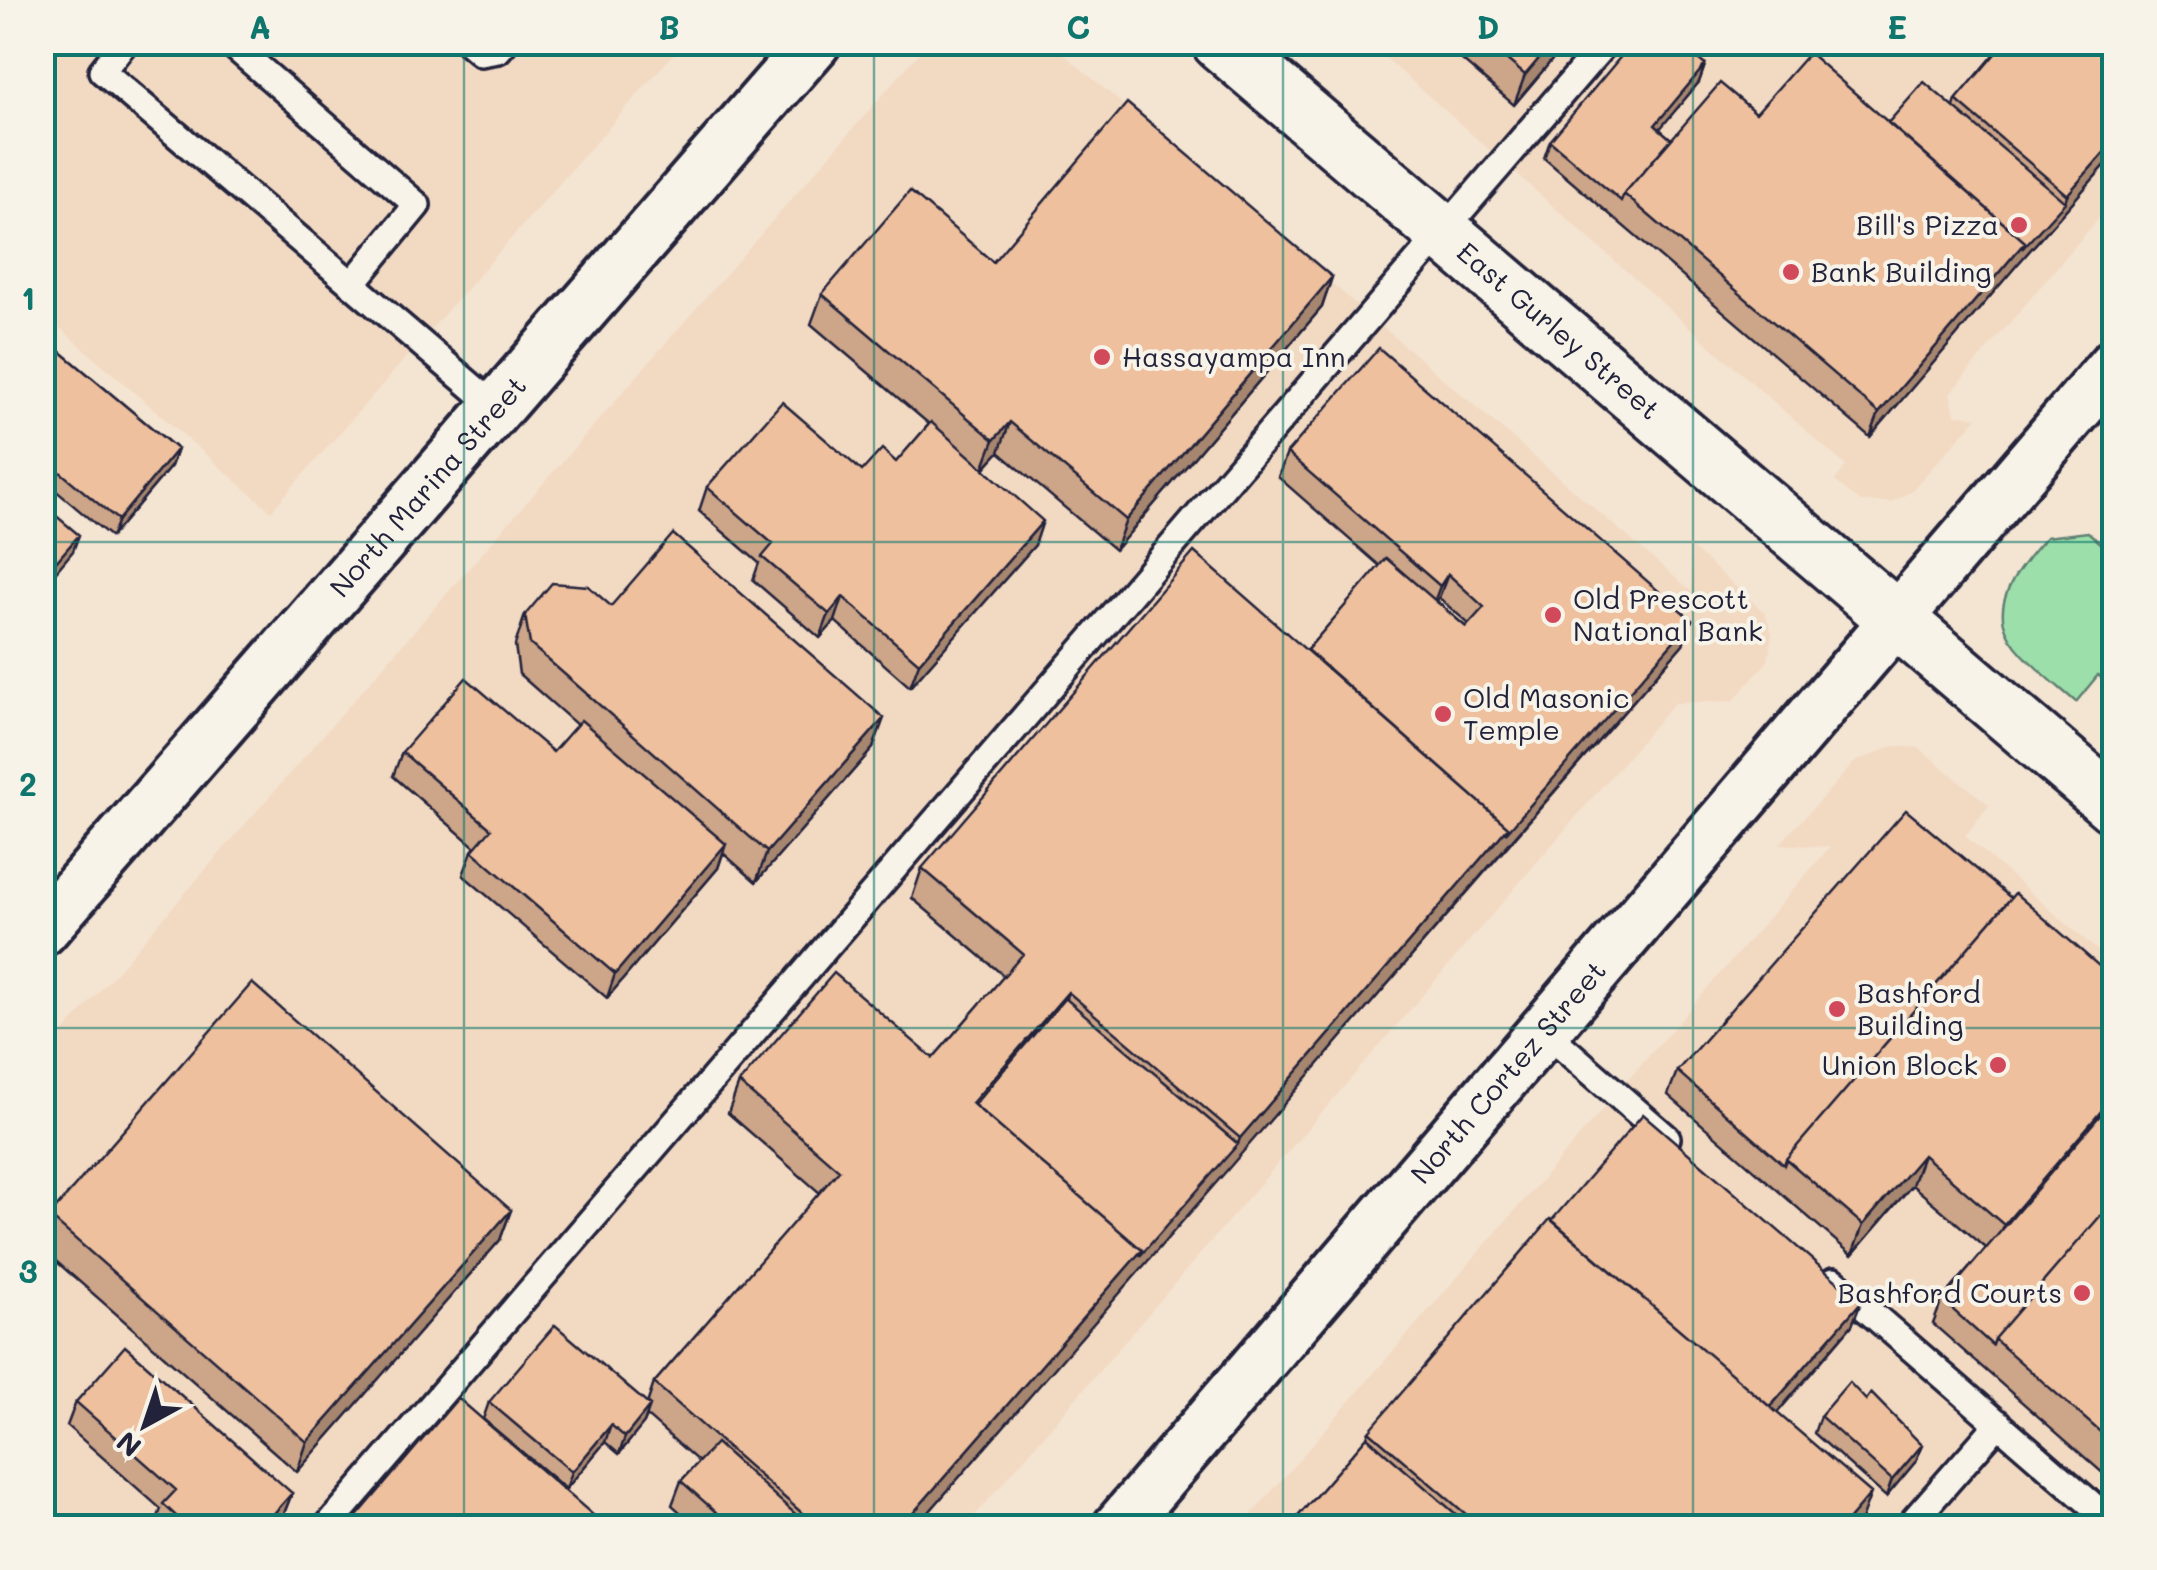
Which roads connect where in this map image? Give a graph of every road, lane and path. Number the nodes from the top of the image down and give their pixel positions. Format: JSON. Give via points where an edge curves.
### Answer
{"nodes":[{"id":1,"x":125,"y":42,"type":"edge"},
{"id":2,"x":229,"y":42,"type":"edge"},
{"id":3,"x":468,"y":42,"type":"edge"},
{"id":4,"x":505,"y":42,"type":"edge"},
{"id":5,"x":815,"y":42,"type":"edge"},
{"id":6,"x":1220,"y":42,"type":"edge"},
{"id":7,"x":1606,"y":42,"type":"edge"},
{"id":8,"x":1444,"y":232,"type":"junction"},
{"id":9,"x":353,"y":284,"type":"junction"},
{"id":10,"x":2114,"y":365,"type":"edge"},
{"id":11,"x":497,"y":408,"type":"junction"},
{"id":12,"x":1897,"y":616,"type":"junction"},
{"id":13,"x":2114,"y":806,"type":"edge"},
{"id":14,"x":42,"y":930,"type":"edge"},
{"id":15,"x":1543,"y":1030,"type":"junction"},
{"id":16,"x":1682,"y":1150,"type":"edge"},
{"id":17,"x":1818,"y":1267,"type":"edge"},
{"id":18,"x":1999,"y":1423,"type":"junction"},
{"id":19,"x":2114,"y":1524,"type":"edge"},
{"id":20,"x":326,"y":1528,"type":"edge"},
{"id":21,"x":1118,"y":1528,"type":"edge"},
{"id":22,"x":1907,"y":1528,"type":"edge"}],
"edges":[{"from":1,"to":9,"type":"lane","via":[[102,71]]},
{"from":2,"to":9,"type":"lane","via":[[417,205]]},
{"from":3,"to":4,"type":"lane","via":[[481,53]]},
{"from":5,"to":11,"type":"street","name":"North Marina Street"},
{"from":6,"to":8,"type":"main road","name":"East Gurley Street"},
{"from":7,"to":8,"type":"lane"},
{"from":8,"to":12,"type":"main road","name":"East Gurley Street"},
{"from":8,"to":20,"type":"lane"},
{"from":9,"to":11,"type":"lane"},
{"from":10,"to":12,"type":"street","name":"North Cortez Street"},
{"from":11,"to":14,"type":"street","name":"North Marina Street"},
{"from":12,"to":13,"type":"main road","name":"East Gurley Street"},
{"from":12,"to":15,"type":"street","name":"North Cortez Street"},
{"from":15,"to":16,"type":"lane"},
{"from":15,"to":21,"type":"street","name":"North Cortez Street"},
{"from":17,"to":18,"type":"lane"},
{"from":18,"to":19,"type":"lane"},
{"from":18,"to":22,"type":"lane"}]}
